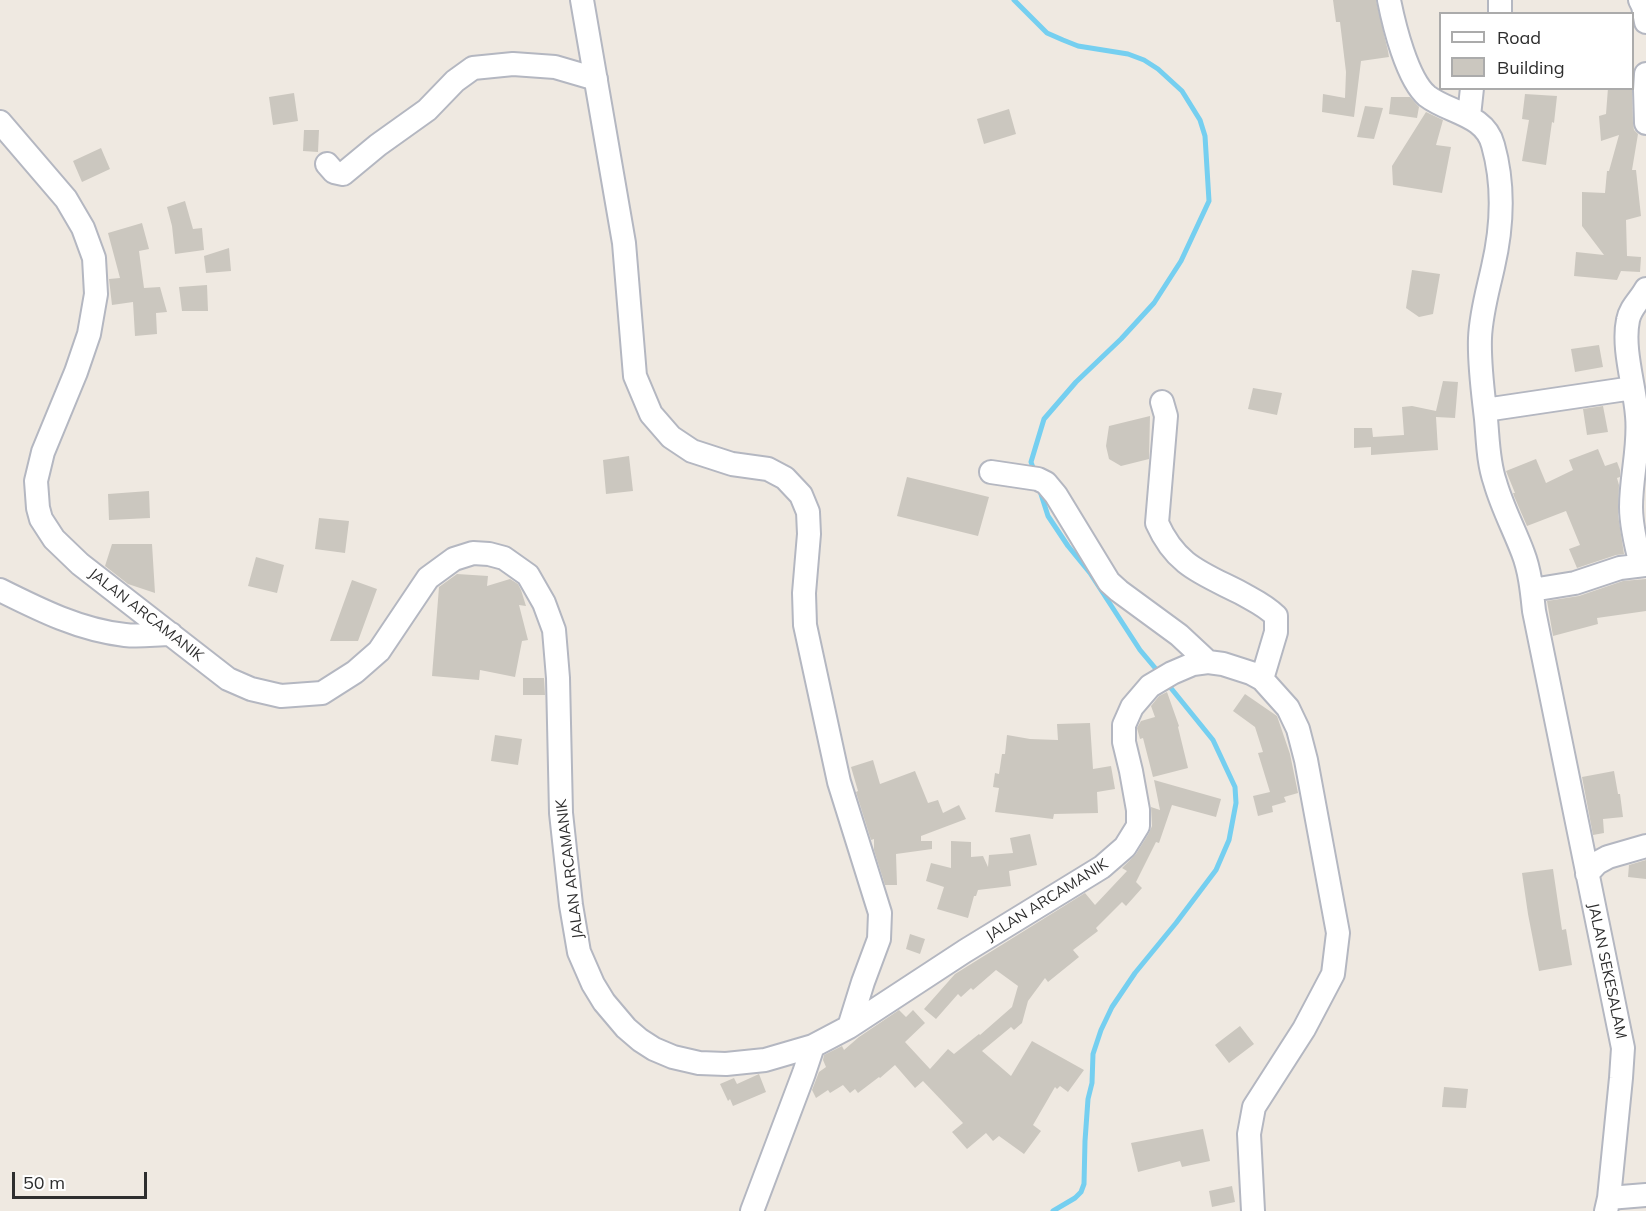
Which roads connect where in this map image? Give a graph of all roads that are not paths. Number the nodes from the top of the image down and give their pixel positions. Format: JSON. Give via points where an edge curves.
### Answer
{"nodes":[{"id":1,"x":582,"y":0,"type":"edge"},
{"id":2,"x":1389,"y":0,"type":"edge"},
{"id":3,"x":1640,"y":0,"type":"edge"},
{"id":4,"x":1646,"y":21,"type":"edge"},
{"id":5,"x":1646,"y":74,"type":"edge"},
{"id":6,"x":596,"y":79,"type":"junction"},
{"id":7,"x":1472,"y":90,"type":"edge"},
{"id":8,"x":1469,"y":116,"type":"junction"},
{"id":9,"x":0,"y":122,"type":"edge"},
{"id":10,"x":1646,"y":123,"type":"edge"},
{"id":11,"x":327,"y":164,"type":"dead end"},
{"id":12,"x":1646,"y":289,"type":"edge"},
{"id":13,"x":1633,"y":388,"type":"junction"},
{"id":14,"x":1162,"y":402,"type":"dead end"},
{"id":15,"x":1485,"y":410,"type":"junction"},
{"id":16,"x":991,"y":472,"type":"dead end"},
{"id":17,"x":1643,"y":565,"type":"edge"},
{"id":18,"x":0,"y":590,"type":"edge"},
{"id":19,"x":1532,"y":590,"type":"junction"},
{"id":20,"x":171,"y":634,"type":"junction"},
{"id":21,"x":1208,"y":662,"type":"junction"},
{"id":22,"x":1262,"y":680,"type":"junction"},
{"id":23,"x":1646,"y":846,"type":"edge"},
{"id":24,"x":1587,"y":874,"type":"junction"},
{"id":25,"x":849,"y":1028,"type":"junction"},
{"id":26,"x":813,"y":1046,"type":"junction"},
{"id":27,"x":1646,"y":1195,"type":"edge"},
{"id":28,"x":1608,"y":1205,"type":"edge"},
{"id":29,"x":752,"y":1211,"type":"edge"},
{"id":30,"x":1253,"y":1211,"type":"edge"}],
"edges":[{"from":1,"to":6,"type":"street"},
{"from":2,"to":8,"type":"street","via":[[1416,83],[1427,96]]},
{"from":3,"to":4,"type":"street"},
{"from":5,"to":10,"type":"street"},
{"from":6,"to":11,"type":"street","via":[[555,67],[513,64],[473,68],[427,110],[344,174],[334,172]]},
{"from":6,"to":25,"type":"street","via":[[624,243],[635,376],[651,414],[671,437],[692,451],[732,465],[768,469],[785,478],[801,495],[808,512],[805,625],[839,782],[880,913],[879,939]]},
{"from":7,"to":8,"type":"street"},
{"from":8,"to":15,"type":"street","name":"JALAN SEKESALAM","via":[[1493,142],[1499,181],[1498,244],[1483,305],[1480,337]]},
{"from":9,"to":20,"type":"street","name":"JALAN ARCAMANIK","via":[[66,199],[94,258],[96,294],[89,334],[36,481],[41,519],[54,539],[80,564]]},
{"from":12,"to":13,"type":"street","via":[[1628,319],[1626,336]]},
{"from":13,"to":15,"type":"street"},
{"from":13,"to":17,"type":"street","via":[[1638,443],[1631,509],[1634,539]]},
{"from":14,"to":22,"type":"street","via":[[1166,416],[1157,523],[1175,554],[1191,568],[1266,606],[1276,616],[1276,632]]},
{"from":15,"to":19,"type":"street","name":"JALAN SEKESALAM","via":[[1494,481],[1524,554]]},
{"from":16,"to":21,"type":"street","via":[[1046,483],[1109,582]]},
{"from":17,"to":19,"type":"street"},
{"from":18,"to":20,"type":"street","via":[[89,629],[126,635]]},
{"from":19,"to":24,"type":"street","name":"JALAN SEKESALAM"},
{"from":20,"to":26,"type":"street","name":"JALAN ARCAMANIK","via":[[228,679],[251,689],[281,696],[322,693],[379,651],[428,578],[454,559],[473,553],[504,558],[528,575],[554,630],[561,813],[571,905],[579,952],[604,1002],[626,1028],[654,1049],[699,1063],[765,1059]]},
{"from":21,"to":22,"type":"street","name":"JALAN ARCAMANIK","via":[[1237,668]]},
{"from":21,"to":25,"type":"street","name":"JALAN ARCAMANIK","via":[[1193,664],[1150,686],[1132,707],[1124,725],[1124,742],[1138,826],[1125,847],[1102,867]]},
{"from":22,"to":30,"type":"street","name":"JALAN ARCAMANIK","via":[[1288,708],[1298,729],[1338,933],[1333,974],[1304,1029],[1254,1107],[1249,1134]]},
{"from":23,"to":24,"type":"street","via":[[1608,857]]},
{"from":24,"to":28,"type":"street","name":"JALAN SEKESALAM","via":[[1623,1048]]},
{"from":25,"to":26,"type":"street","name":"JALAN ARCAMANIK"},
{"from":26,"to":29,"type":"street"},
{"from":27,"to":28,"type":"street"}]}
